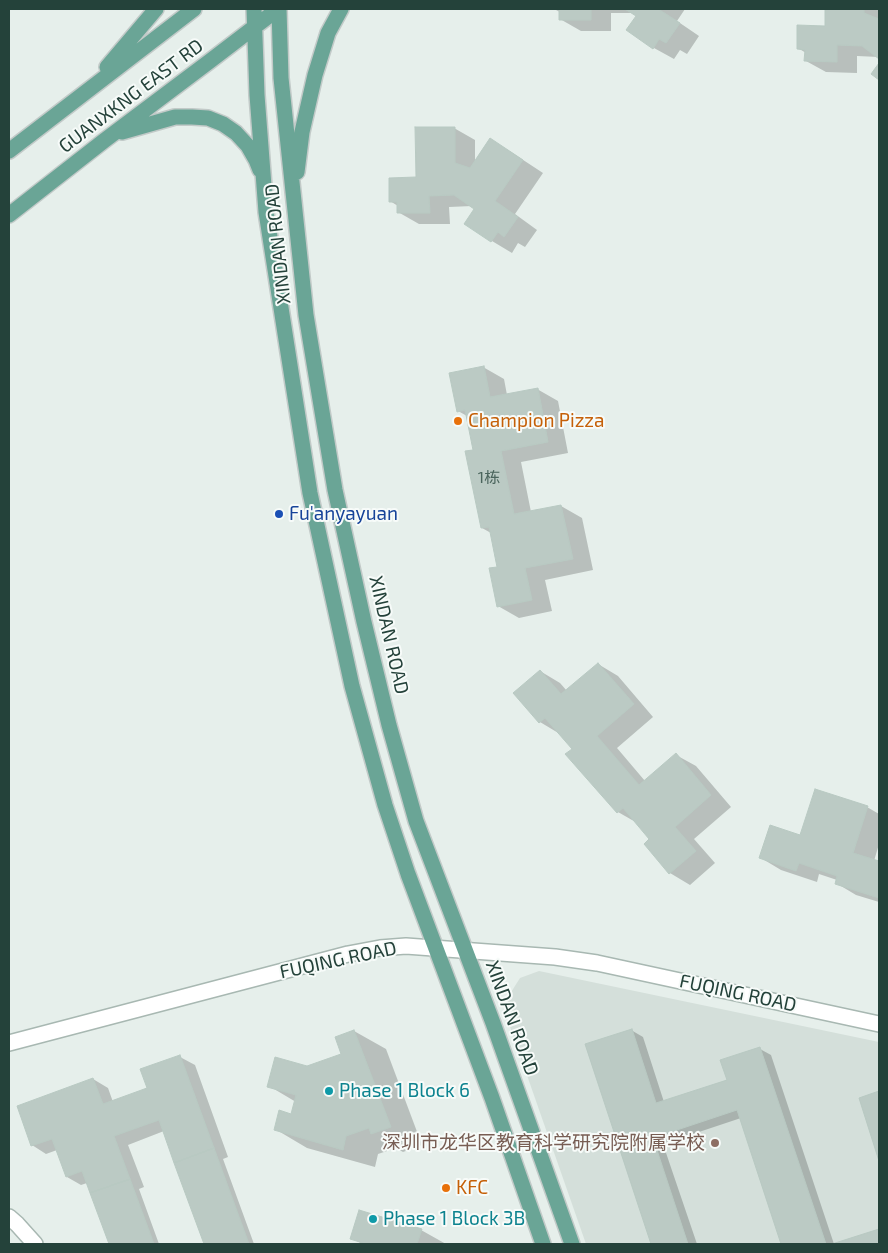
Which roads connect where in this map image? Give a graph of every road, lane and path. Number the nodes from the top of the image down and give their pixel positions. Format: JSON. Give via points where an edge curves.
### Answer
{"nodes":[{"id":1,"x":156,"y":9,"type":"edge"},
{"id":2,"x":194,"y":9,"type":"edge"},
{"id":3,"x":254,"y":9,"type":"edge"},
{"id":4,"x":278,"y":9,"type":"edge"},
{"id":5,"x":341,"y":9,"type":"edge"},
{"id":6,"x":255,"y":27,"type":"junction"},
{"id":7,"x":87,"y":91,"type":"junction"},
{"id":8,"x":105,"y":140,"type":"junction"},
{"id":9,"x":9,"y":151,"type":"edge"},
{"id":10,"x":264,"y":180,"type":"junction"},
{"id":11,"x":294,"y":210,"type":"junction"},
{"id":12,"x":9,"y":215,"type":"edge"},
{"id":13,"x":435,"y":947,"type":"junction"},
{"id":14,"x":465,"y":950,"type":"junction"},
{"id":15,"x":879,"y":1024,"type":"edge"},
{"id":16,"x":9,"y":1043,"type":"edge"},
{"id":17,"x":9,"y":1217,"type":"edge"},
{"id":18,"x":36,"y":1244,"type":"edge"},
{"id":19,"x":543,"y":1244,"type":"edge"},
{"id":20,"x":572,"y":1244,"type":"edge"}],
"edges":[{"from":1,"to":7,"type":"main road"},
{"from":2,"to":7,"type":"main road","name":"GUANXKNG EAST RD"},
{"from":3,"to":6,"type":"main road","name":"XINDAN ROAD"},
{"from":4,"to":6,"type":"main road","name":"GUANXKNG EAST RD"},
{"from":4,"to":11,"type":"main road","name":"XINDAN ROAD"},
{"from":5,"to":11,"type":"main road","via":[[328,33],[309,95]]},
{"from":6,"to":8,"type":"main road","name":"GUANXKNG EAST RD"},
{"from":6,"to":10,"type":"main road","name":"XINDAN ROAD"},
{"from":7,"to":9,"type":"main road","name":"GUANXKNG EAST RD"},
{"from":8,"to":10,"type":"main road","via":[[175,117],[208,118],[236,133],[248,146]]},
{"from":8,"to":12,"type":"main road","name":"GUANXKNG EAST RD"},
{"from":10,"to":13,"type":"main road","name":"XINDAN ROAD","via":[[266,212],[310,493],[352,686],[385,804]]},
{"from":11,"to":14,"type":"main road","name":"XINDAN ROAD","via":[[307,324],[335,490],[364,622],[416,821]]},
{"from":13,"to":14,"type":"street","name":"FUQING ROAD"},
{"from":13,"to":16,"type":"street","name":"FUQING ROAD","via":[[380,948],[348,954]]},
{"from":13,"to":19,"type":"main road","name":"XINDAN ROAD"},
{"from":14,"to":15,"type":"street","name":"FUQING ROAD","via":[[597,963]]},
{"from":14,"to":20,"type":"main road","name":"XINDAN ROAD"},
{"from":17,"to":18,"type":"street"}]}
